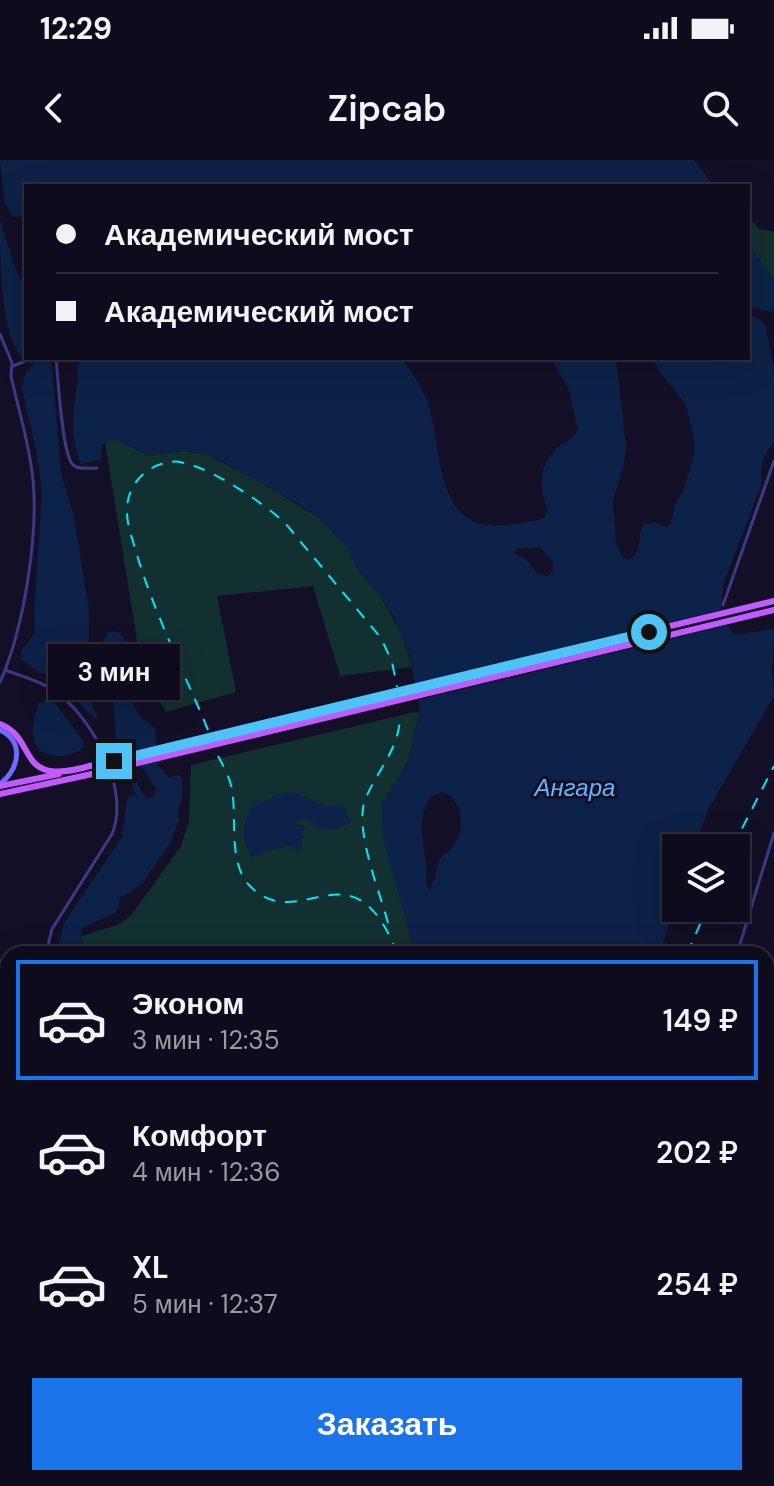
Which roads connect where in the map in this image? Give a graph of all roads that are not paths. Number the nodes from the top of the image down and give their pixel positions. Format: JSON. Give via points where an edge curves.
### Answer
{"nodes":[{"id":1,"x":0,"y":334,"type":"edge"},
{"id":2,"x":27,"y":360,"type":"edge"},
{"id":3,"x":56,"y":360,"type":"edge"},
{"id":4,"x":11,"y":367,"type":"junction"},
{"id":5,"x":774,"y":461,"type":"edge"},
{"id":6,"x":97,"y":468,"type":"dead end"},
{"id":7,"x":774,"y":601,"type":"edge"},
{"id":8,"x":723,"y":605,"type":"dead end"},
{"id":9,"x":774,"y":610,"type":"edge"},
{"id":10,"x":5,"y":670,"type":"junction"},
{"id":11,"x":0,"y":682,"type":"edge"},
{"id":12,"x":1,"y":725,"type":"edge"},
{"id":13,"x":74,"y":769,"type":"junction"},
{"id":14,"x":91,"y":770,"type":"junction"},
{"id":15,"x":0,"y":785,"type":"edge"},
{"id":16,"x":0,"y":795,"type":"edge"},
{"id":17,"x":774,"y":833,"type":"edge"},
{"id":18,"x":48,"y":946,"type":"edge"},
{"id":19,"x":739,"y":946,"type":"edge"}],
"edges":[{"from":1,"to":4,"type":"street"},
{"from":2,"to":4,"type":"street"},
{"from":3,"to":6,"type":"street","via":[[68,458],[80,469]]},
{"from":4,"to":10,"type":"street","via":[[34,489],[29,568]]},
{"from":5,"to":8,"type":"street"},
{"from":7,"to":14,"type":"main road","bridge":true},
{"from":9,"to":14,"type":"main road","bridge":true},
{"from":10,"to":11,"type":"street"},
{"from":10,"to":18,"type":"street","via":[[50,688],[72,706],[104,752],[116,802],[113,830],[52,929]]},
{"from":12,"to":13,"type":"main road","via":[[38,767]]},
{"from":12,"to":15,"type":"main road","via":[[14,740],[17,755],[11,774]]},
{"from":13,"to":14,"type":"main road"},
{"from":13,"to":15,"type":"main road"},
{"from":14,"to":16,"type":"main road"},
{"from":17,"to":19,"type":"street"}]}
